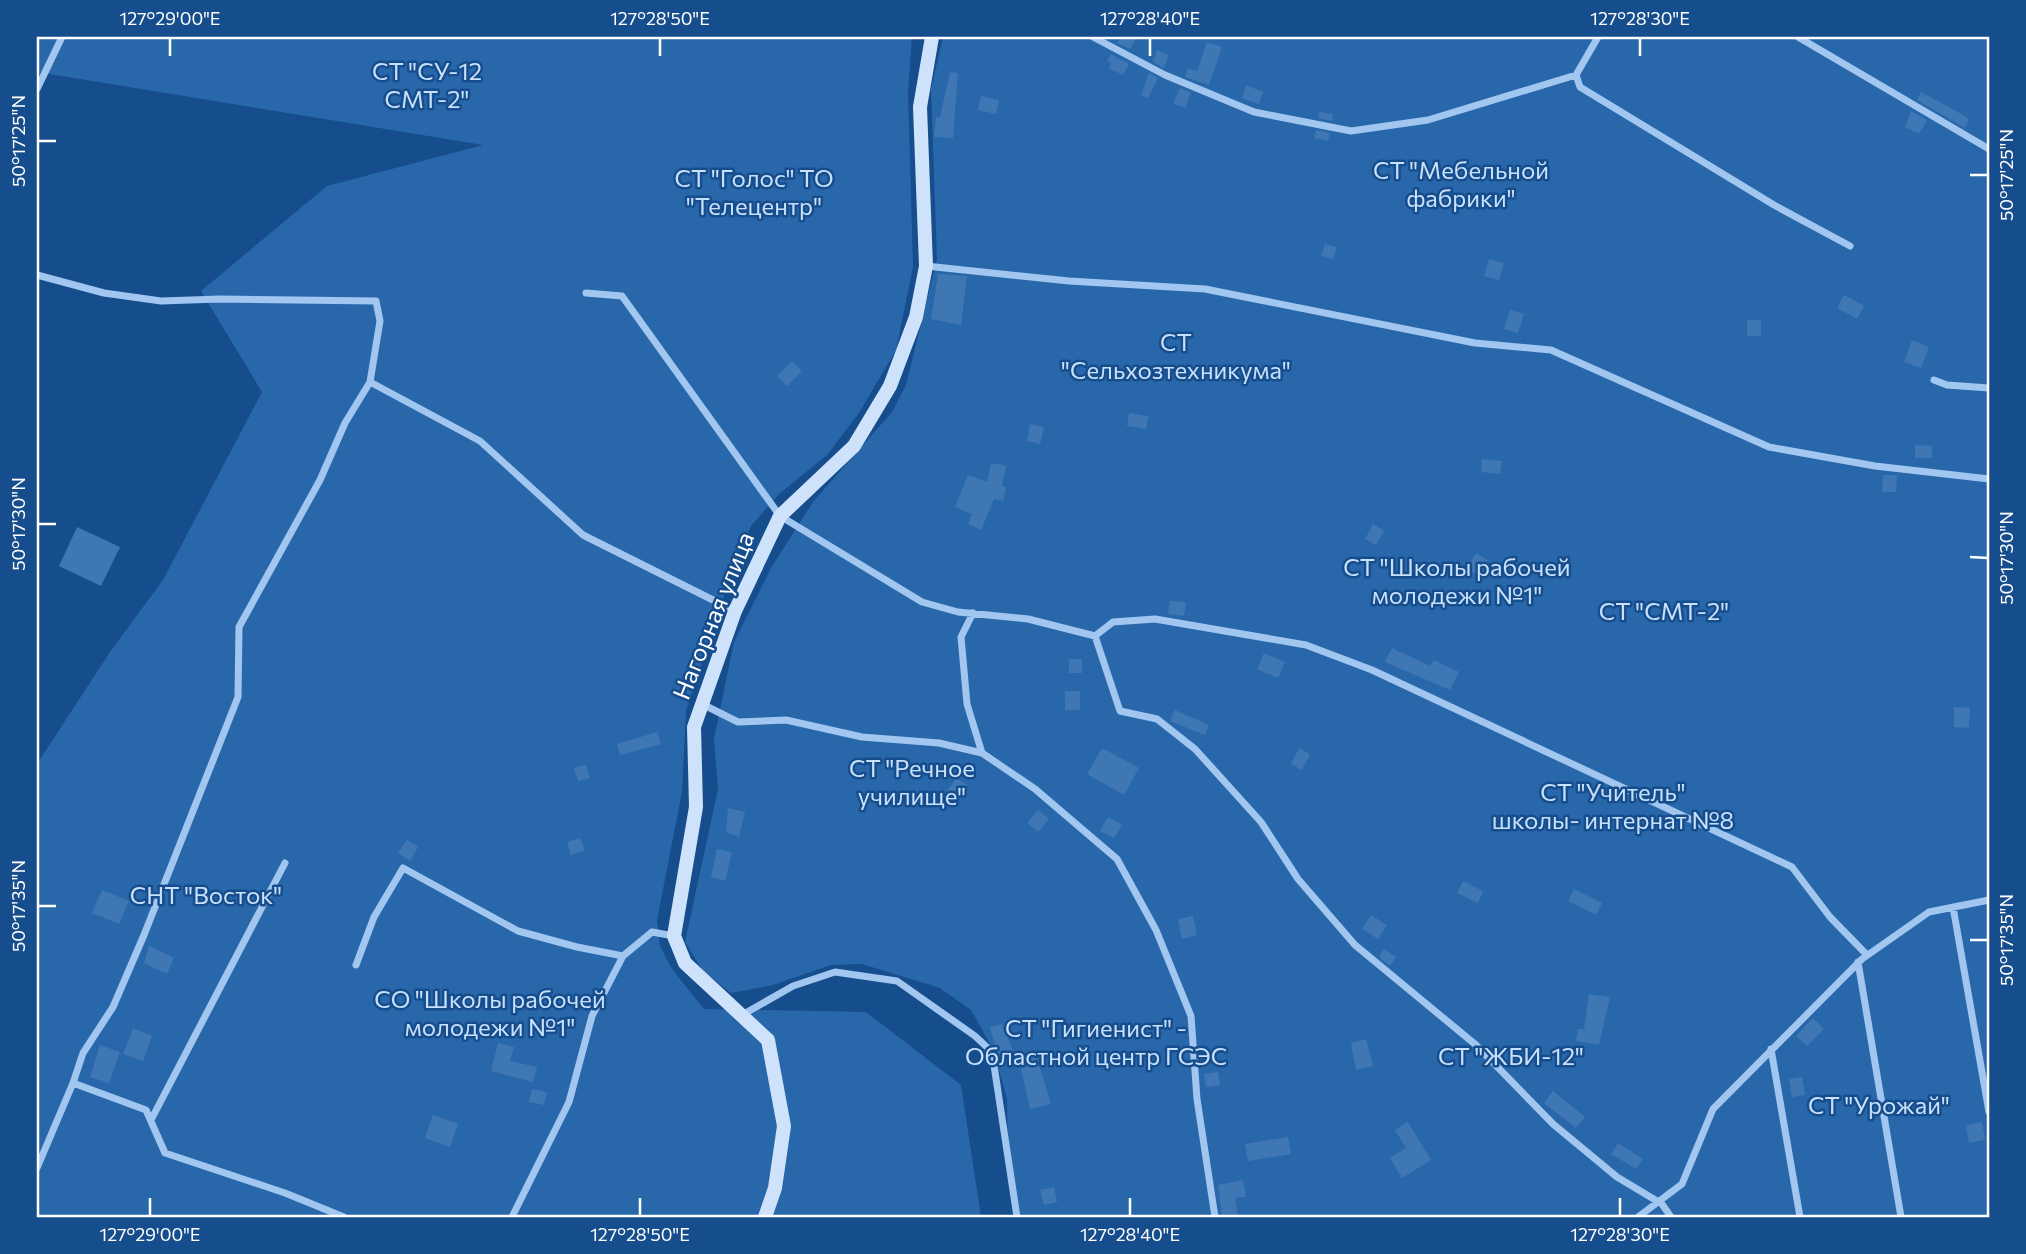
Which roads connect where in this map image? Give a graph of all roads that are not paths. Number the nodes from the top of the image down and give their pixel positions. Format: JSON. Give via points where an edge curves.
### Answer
{"nodes":[{"id":1,"x":62,"y":37,"type":"edge"},
{"id":2,"x":932,"y":37,"type":"edge"},
{"id":3,"x":1093,"y":37,"type":"edge"},
{"id":4,"x":1598,"y":37,"type":"edge"},
{"id":5,"x":1798,"y":37,"type":"edge"},
{"id":6,"x":1576,"y":75,"type":"junction"},
{"id":7,"x":37,"y":89,"type":"edge"},
{"id":8,"x":1989,"y":149,"type":"edge"},
{"id":9,"x":1850,"y":246,"type":"dead end"},
{"id":10,"x":926,"y":266,"type":"junction"},
{"id":11,"x":37,"y":275,"type":"edge"},
{"id":12,"x":586,"y":293,"type":"dead end"},
{"id":13,"x":1934,"y":380,"type":"dead end"},
{"id":14,"x":370,"y":382,"type":"junction"},
{"id":15,"x":1989,"y":388,"type":"edge"},
{"id":16,"x":1989,"y":479,"type":"edge"},
{"id":17,"x":780,"y":516,"type":"junction"},
{"id":18,"x":735,"y":611,"type":"junction"},
{"id":19,"x":973,"y":613,"type":"junction"},
{"id":20,"x":1095,"y":636,"type":"junction"},
{"id":21,"x":702,"y":704,"type":"junction"},
{"id":22,"x":982,"y":753,"type":"junction"},
{"id":23,"x":285,"y":863,"type":"dead end"},
{"id":24,"x":1989,"y":900,"type":"edge"},
{"id":25,"x":1953,"y":907,"type":"junction"},
{"id":26,"x":674,"y":936,"type":"junction"},
{"id":27,"x":1867,"y":955,"type":"junction"},
{"id":28,"x":623,"y":956,"type":"junction"},
{"id":29,"x":1858,"y":962,"type":"junction"},
{"id":30,"x":356,"y":965,"type":"dead end"},
{"id":31,"x":742,"y":1014,"type":"junction"},
{"id":32,"x":1771,"y":1049,"type":"junction"},
{"id":33,"x":74,"y":1083,"type":"junction"},
{"id":34,"x":1989,"y":1112,"type":"edge"},
{"id":35,"x":151,"y":1120,"type":"junction"},
{"id":36,"x":37,"y":1168,"type":"edge"},
{"id":37,"x":1657,"y":1201,"type":"junction"},
{"id":38,"x":344,"y":1217,"type":"edge"},
{"id":39,"x":512,"y":1217,"type":"edge"},
{"id":40,"x":765,"y":1217,"type":"edge"},
{"id":41,"x":1017,"y":1217,"type":"edge"},
{"id":42,"x":1215,"y":1217,"type":"edge"},
{"id":43,"x":1638,"y":1217,"type":"edge"},
{"id":44,"x":1671,"y":1217,"type":"edge"},
{"id":45,"x":1800,"y":1217,"type":"edge"},
{"id":46,"x":1901,"y":1217,"type":"edge"}],
"edges":[{"from":1,"to":7,"type":"street"},
{"from":2,"to":10,"type":"street","name":"Нагорная улица","via":[[920,107]]},
{"from":3,"to":6,"type":"street","via":[[1165,75],[1255,112],[1351,131],[1428,120]]},
{"from":4,"to":6,"type":"street"},
{"from":5,"to":8,"type":"street"},
{"from":6,"to":9,"type":"street","via":[[1580,87]]},
{"from":10,"to":16,"type":"street","via":[[1205,289],[1475,343],[1551,350],[1769,447],[1875,466]]},
{"from":10,"to":17,"type":"street","name":"Нагорная улица","via":[[916,317],[890,386],[854,446]]},
{"from":11,"to":14,"type":"street","via":[[104,293],[161,301],[376,301],[380,321]]},
{"from":12,"to":17,"type":"street","via":[[622,296]]},
{"from":13,"to":15,"type":"street","via":[[1947,386]]},
{"from":14,"to":18,"type":"street","via":[[480,440],[583,535]]},
{"from":14,"to":33,"type":"street","via":[[239,627],[238,697],[144,935],[113,1007],[83,1053]]},
{"from":17,"to":18,"type":"street","name":"Нагорная улица"},
{"from":17,"to":19,"type":"street","via":[[922,602]]},
{"from":18,"to":21,"type":"street","name":"Нагорная улица"},
{"from":19,"to":20,"type":"street"},
{"from":19,"to":22,"type":"street","via":[[961,637],[967,704]]},
{"from":20,"to":27,"type":"street","via":[[1113,622],[1155,620],[1306,645],[1372,670],[1792,867],[1830,917]]},
{"from":20,"to":37,"type":"street","via":[[1120,710],[1157,719],[1195,749],[1261,822],[1298,879],[1355,945],[1476,1045],[1553,1124],[1617,1177]]},
{"from":21,"to":22,"type":"street","via":[[738,722],[786,720],[862,737],[939,743]]},
{"from":21,"to":26,"type":"street","name":"Нагорная улица","via":[[694,727],[695,807]]},
{"from":22,"to":42,"type":"street","via":[[1035,789],[1116,859],[1156,930],[1191,1016],[1196,1099]]},
{"from":23,"to":35,"type":"street"},
{"from":24,"to":25,"type":"street"},
{"from":25,"to":27,"type":"street","via":[[1929,912]]},
{"from":25,"to":34,"type":"street"},
{"from":26,"to":28,"type":"street","via":[[652,932]]},
{"from":26,"to":31,"type":"street","via":[[685,963]]},
{"from":27,"to":29,"type":"street"},
{"from":28,"to":30,"type":"street","via":[[518,930],[402,868],[374,917]]},
{"from":28,"to":39,"type":"street","via":[[592,1016],[569,1102]]},
{"from":29,"to":32,"type":"street"},
{"from":29,"to":46,"type":"street"},
{"from":31,"to":40,"type":"street","via":[[768,1040],[784,1126],[775,1188]]},
{"from":31,"to":41,"type":"street","via":[[793,986],[835,972],[897,981],[975,1036],[992,1052]]},
{"from":32,"to":37,"type":"street","via":[[1713,1110],[1682,1184]]},
{"from":32,"to":45,"type":"street"},
{"from":33,"to":35,"type":"street","via":[[146,1110]]},
{"from":33,"to":36,"type":"street"},
{"from":35,"to":38,"type":"street","via":[[165,1153]]},
{"from":37,"to":43,"type":"street"},
{"from":37,"to":44,"type":"street"}]}
